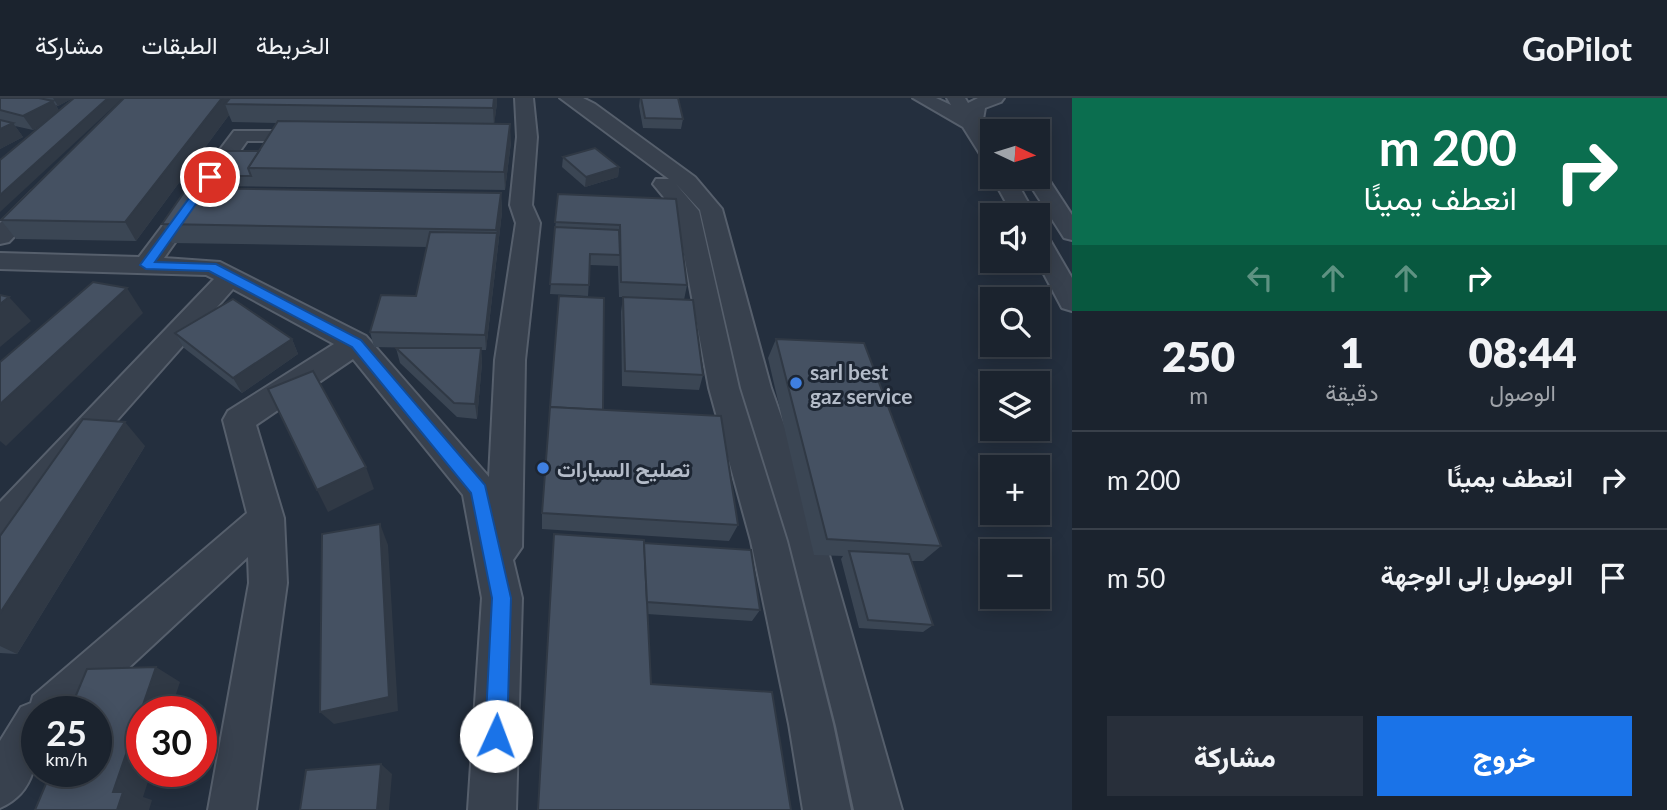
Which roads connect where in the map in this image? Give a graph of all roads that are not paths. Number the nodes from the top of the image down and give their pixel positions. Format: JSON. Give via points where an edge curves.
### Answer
{"nodes":[{"id":1,"x":524,"y":98,"type":"edge"},
{"id":2,"x":533,"y":98,"type":"edge"},
{"id":3,"x":569,"y":98,"type":"edge"},
{"id":4,"x":922,"y":98,"type":"edge"},
{"id":5,"x":956,"y":98,"type":"edge"},
{"id":6,"x":995,"y":98,"type":"edge"},
{"id":7,"x":972,"y":124,"type":"junction"},
{"id":8,"x":336,"y":135,"type":"edge"},
{"id":9,"x":980,"y":135,"type":"edge"},
{"id":10,"x":55,"y":181,"type":"edge"},
{"id":11,"x":677,"y":184,"type":"junction"},
{"id":12,"x":1044,"y":189,"type":"edge"},
{"id":13,"x":194,"y":199,"type":"junction"},
{"id":14,"x":221,"y":199,"type":"edge"},
{"id":15,"x":1072,"y":233,"type":"edge"},
{"id":16,"x":0,"y":237,"type":"edge"},
{"id":17,"x":1050,"y":262,"type":"edge"},
{"id":18,"x":134,"y":265,"type":"junction"},
{"id":19,"x":7,"y":267,"type":"edge"},
{"id":20,"x":230,"y":277,"type":"junction"},
{"id":21,"x":92,"y":292,"type":"edge"},
{"id":22,"x":1072,"y":302,"type":"edge"},
{"id":23,"x":356,"y":343,"type":"junction"},
{"id":24,"x":266,"y":517,"type":"junction"},
{"id":25,"x":0,"y":527,"type":"edge"},
{"id":26,"x":502,"y":598,"type":"junction"},
{"id":27,"x":67,"y":696,"type":"edge"},
{"id":28,"x":21,"y":749,"type":"edge"},
{"id":29,"x":0,"y":784,"type":"edge"},
{"id":30,"x":232,"y":810,"type":"edge"},
{"id":31,"x":492,"y":810,"type":"edge"},
{"id":32,"x":827,"y":810,"type":"edge"},
{"id":33,"x":878,"y":810,"type":"edge"}],
"edges":[{"from":1,"to":26,"type":"street","via":[[513,137],[507,205],[528,223],[510,360]]},
{"from":2,"to":11,"type":"street","via":[[546,99],[572,113]]},
{"from":3,"to":11,"type":"street","via":[[588,108]]},
{"from":4,"to":7,"type":"street"},
{"from":5,"to":7,"type":"street"},
{"from":6,"to":7,"type":"street","via":[[976,105]]},
{"from":7,"to":9,"type":"street"},
{"from":8,"to":13,"type":"street","via":[[241,135]]},
{"from":10,"to":16,"type":"street"},
{"from":11,"to":32,"type":"street","via":[[687,211],[724,387],[769,541]]},
{"from":11,"to":33,"type":"street","via":[[711,209],[756,388],[818,581]]},
{"from":12,"to":15,"type":"street"},
{"from":13,"to":14,"type":"street"},
{"from":13,"to":18,"type":"street"},
{"from":17,"to":22,"type":"street"},
{"from":18,"to":19,"type":"street"},
{"from":18,"to":20,"type":"street","via":[[211,267]]},
{"from":18,"to":21,"type":"street"},
{"from":20,"to":23,"type":"street"},
{"from":20,"to":25,"type":"street"},
{"from":23,"to":24,"type":"street","via":[[239,420]]},
{"from":23,"to":26,"type":"street","via":[[479,490]]},
{"from":24,"to":27,"type":"street"},
{"from":24,"to":30,"type":"street","via":[[268,583]]},
{"from":26,"to":31,"type":"street"},
{"from":28,"to":29,"type":"street"}]}
